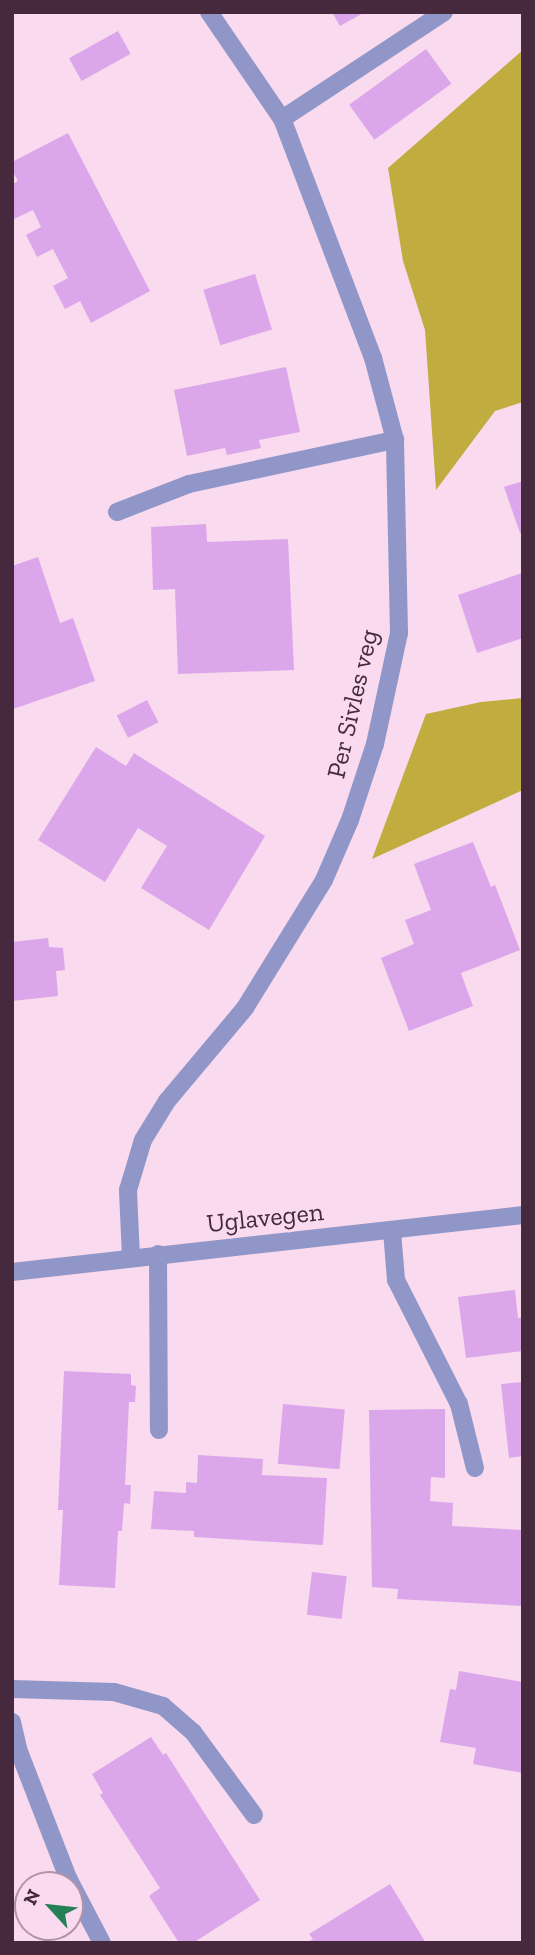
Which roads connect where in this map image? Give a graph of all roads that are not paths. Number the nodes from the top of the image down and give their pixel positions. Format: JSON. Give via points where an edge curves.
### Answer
{"nodes":[{"id":1,"x":209,"y":12,"type":"edge"},
{"id":2,"x":444,"y":12,"type":"edge"},
{"id":3,"x":282,"y":119,"type":"junction"},
{"id":4,"x":395,"y":440,"type":"junction"},
{"id":5,"x":117,"y":512,"type":"dead end"},
{"id":6,"x":523,"y":1215,"type":"edge"},
{"id":7,"x":392,"y":1231,"type":"junction"},
{"id":8,"x":159,"y":1254,"type":"junction"},
{"id":9,"x":131,"y":1257,"type":"junction"},
{"id":10,"x":12,"y":1272,"type":"edge"},
{"id":11,"x":159,"y":1430,"type":"dead end"},
{"id":12,"x":475,"y":1468,"type":"dead end"},
{"id":13,"x":12,"y":1689,"type":"edge"},
{"id":14,"x":12,"y":1723,"type":"edge"},
{"id":15,"x":254,"y":1815,"type":"dead end"},
{"id":16,"x":102,"y":1943,"type":"edge"}],
"edges":[{"from":1,"to":3,"type":"street","name":"Per Sivles veg"},
{"from":2,"to":3,"type":"street"},
{"from":3,"to":4,"type":"street","name":"Per Sivles veg","via":[[373,358]]},
{"from":4,"to":5,"type":"street","via":[[190,484]]},
{"from":4,"to":9,"type":"street","name":"Per Sivles veg","via":[[398,632],[371,757],[350,820],[318,890],[245,1008],[167,1101],[143,1140],[128,1190]]},
{"from":6,"to":7,"type":"street","name":"Uglavegen"},
{"from":7,"to":8,"type":"street","name":"Uglavegen"},
{"from":7,"to":12,"type":"street","via":[[396,1280],[458,1404]]},
{"from":8,"to":9,"type":"street","name":"Uglavegen"},
{"from":8,"to":11,"type":"street"},
{"from":9,"to":10,"type":"street","name":"Uglavegen"},
{"from":13,"to":15,"type":"street","via":[[114,1692],[163,1706],[193,1732]]},
{"from":14,"to":16,"type":"street","via":[[68,1878]]}]}
